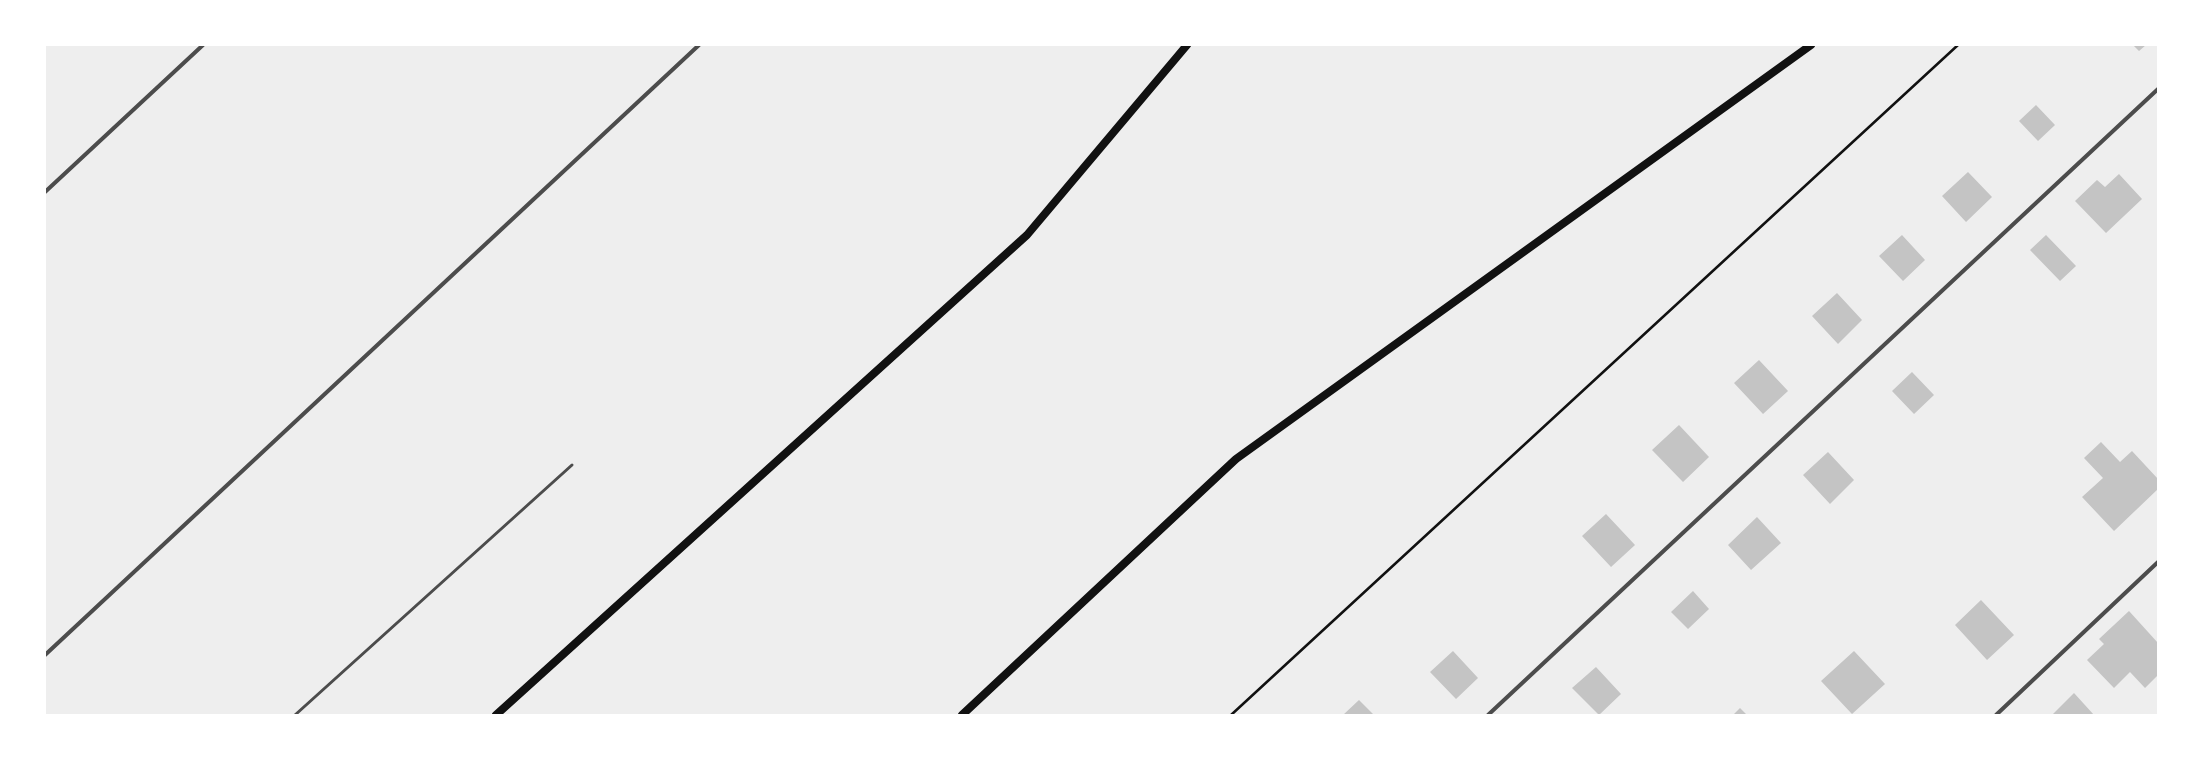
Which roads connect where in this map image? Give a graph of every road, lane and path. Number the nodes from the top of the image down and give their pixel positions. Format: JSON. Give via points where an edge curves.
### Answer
{"nodes":[{"id":1,"x":203,"y":45,"type":"edge"},
{"id":2,"x":699,"y":45,"type":"edge"},
{"id":3,"x":1187,"y":45,"type":"edge"},
{"id":4,"x":1811,"y":45,"type":"edge"},
{"id":5,"x":1958,"y":45,"type":"edge"},
{"id":6,"x":2158,"y":89,"type":"edge"},
{"id":7,"x":45,"y":192,"type":"edge"},
{"id":8,"x":572,"y":465,"type":"dead end"},
{"id":9,"x":2158,"y":562,"type":"edge"},
{"id":10,"x":45,"y":655,"type":"edge"},
{"id":11,"x":295,"y":715,"type":"edge"},
{"id":12,"x":496,"y":715,"type":"edge"},
{"id":13,"x":962,"y":715,"type":"edge"},
{"id":14,"x":1231,"y":715,"type":"edge"},
{"id":15,"x":1488,"y":715,"type":"edge"},
{"id":16,"x":1996,"y":715,"type":"edge"}],
"edges":[{"from":1,"to":7,"type":"street"},
{"from":2,"to":10,"type":"street"},
{"from":3,"to":12,"type":"main road","via":[[1027,235]]},
{"from":4,"to":13,"type":"main road","via":[[1236,459]]},
{"from":5,"to":14,"type":"path"},
{"from":6,"to":15,"type":"street"},
{"from":8,"to":11,"type":"lane"},
{"from":9,"to":16,"type":"street"}]}
